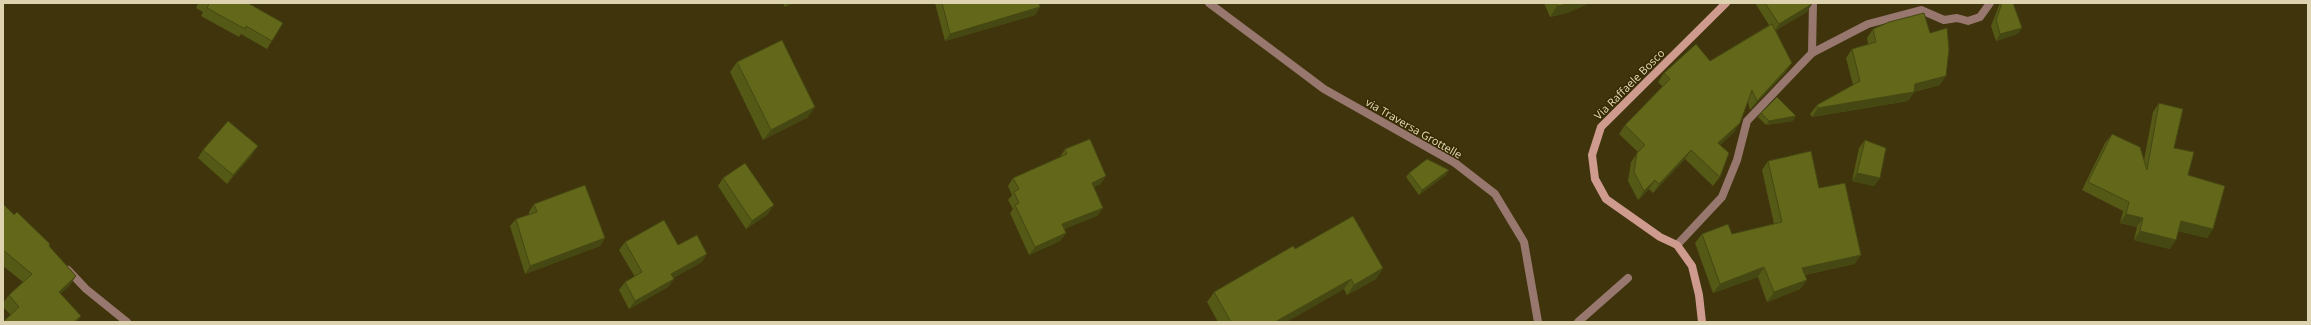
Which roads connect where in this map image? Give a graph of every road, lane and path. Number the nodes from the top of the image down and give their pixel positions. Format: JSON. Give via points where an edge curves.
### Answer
{"nodes":[{"id":1,"x":1209,"y":3,"type":"edge"},
{"id":2,"x":1726,"y":3,"type":"edge"},
{"id":3,"x":1813,"y":3,"type":"edge"},
{"id":4,"x":1990,"y":3,"type":"edge"},
{"id":5,"x":1812,"y":53,"type":"junction"},
{"id":6,"x":1677,"y":245,"type":"junction"},
{"id":7,"x":59,"y":261,"type":"edge"},
{"id":8,"x":1628,"y":278,"type":"dead end"},
{"id":9,"x":127,"y":322,"type":"edge"},
{"id":10,"x":1538,"y":322,"type":"edge"},
{"id":11,"x":1578,"y":322,"type":"edge"},
{"id":12,"x":1702,"y":322,"type":"edge"}],
"edges":[{"from":1,"to":10,"type":"street","name":"via Traversa Grottelle","via":[[1324,90],[1455,163],[1494,194],[1524,242]]},
{"from":2,"to":6,"type":"street","name":"Via Raffaele Bosco","via":[[1601,127],[1592,155],[1595,179],[1606,199],[1660,237]]},
{"from":3,"to":5,"type":"street"},
{"from":4,"to":5,"type":"street","via":[[1980,17],[1968,21],[1957,18],[1944,20],[1921,10],[1868,24]]},
{"from":5,"to":6,"type":"street","via":[[1747,121],[1737,160],[1722,196]]},
{"from":6,"to":12,"type":"street","name":"Via Raffaele Bosco","via":[[1692,266]]},
{"from":7,"to":9,"type":"street","via":[[86,289]]},
{"from":8,"to":11,"type":"street"}]}
